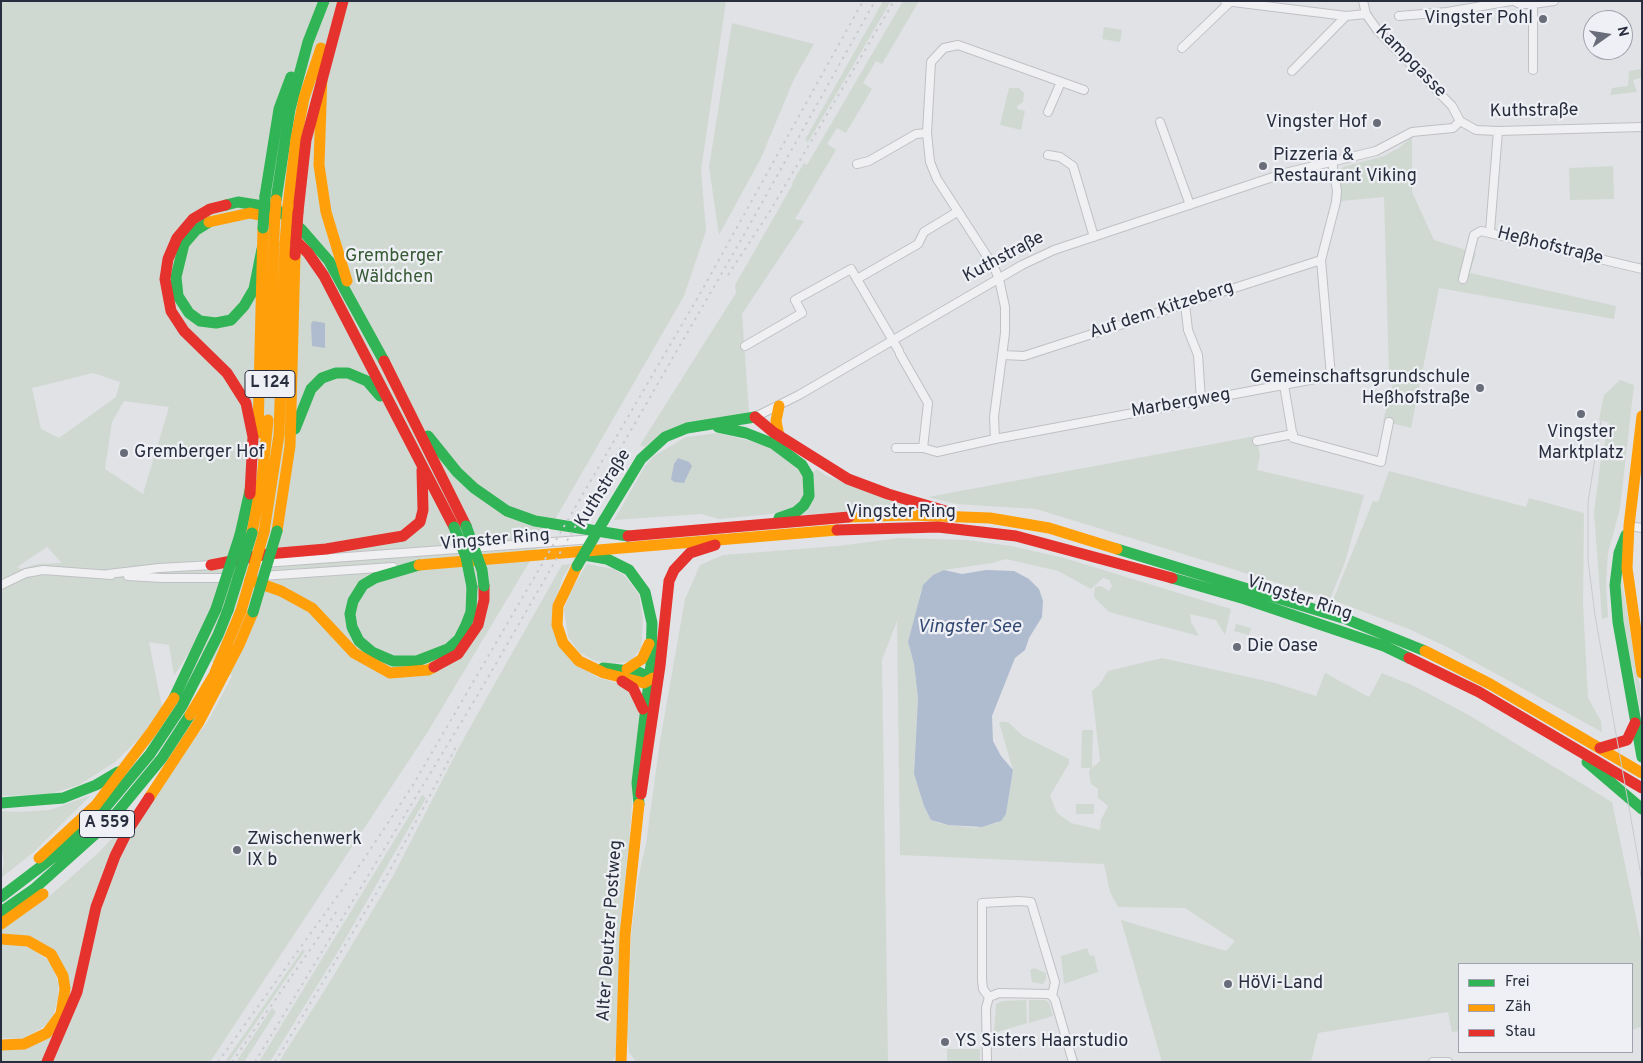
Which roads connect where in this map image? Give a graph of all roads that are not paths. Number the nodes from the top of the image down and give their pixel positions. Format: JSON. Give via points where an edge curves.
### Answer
{"nodes":[{"id":1,"x":324,"y":1,"type":"edge"},
{"id":2,"x":343,"y":1,"type":"edge"},
{"id":3,"x":1225,"y":1,"type":"edge"},
{"id":4,"x":1363,"y":1,"type":"edge"},
{"id":5,"x":1512,"y":1,"type":"edge"},
{"id":6,"x":1554,"y":1,"type":"edge"},
{"id":7,"x":1230,"y":2,"type":"edge"},
{"id":8,"x":1533,"y":4,"type":"junction"},
{"id":9,"x":1455,"y":5,"type":"edge"},
{"id":10,"x":1366,"y":14,"type":"junction"},
{"id":11,"x":1346,"y":16,"type":"junction"},
{"id":12,"x":1399,"y":16,"type":"dead end"},
{"id":13,"x":1182,"y":48,"type":"dead end"},
{"id":14,"x":1533,"y":70,"type":"dead end"},
{"id":15,"x":1292,"y":71,"type":"dead end"},
{"id":16,"x":322,"y":74,"type":"junction"},
{"id":17,"x":1061,"y":82,"type":"junction"},
{"id":18,"x":1084,"y":90,"type":"dead end"},
{"id":19,"x":1048,"y":112,"type":"dead end"},
{"id":20,"x":1460,"y":121,"type":"junction"},
{"id":21,"x":1160,"y":122,"type":"dead end"},
{"id":22,"x":1642,"y":127,"type":"edge"},
{"id":23,"x":1498,"y":131,"type":"junction"},
{"id":24,"x":928,"y":134,"type":"junction"},
{"id":25,"x":1048,"y":155,"type":"dead end"},
{"id":26,"x":1332,"y":161,"type":"junction"},
{"id":27,"x":857,"y":164,"type":"dead end"},
{"id":28,"x":271,"y":198,"type":"junction"},
{"id":29,"x":1190,"y":205,"type":"junction"},
{"id":30,"x":293,"y":209,"type":"junction"},
{"id":31,"x":957,"y":212,"type":"junction"},
{"id":32,"x":1490,"y":231,"type":"junction"},
{"id":33,"x":1094,"y":237,"type":"junction"},
{"id":34,"x":262,"y":249,"type":"junction"},
{"id":35,"x":1322,"y":260,"type":"junction"},
{"id":36,"x":1642,"y":270,"type":"edge"},
{"id":37,"x":857,"y":279,"type":"junction"},
{"id":38,"x":999,"y":279,"type":"junction"},
{"id":39,"x":1463,"y":279,"type":"dead end"},
{"id":40,"x":1185,"y":304,"type":"junction"},
{"id":41,"x":355,"y":305,"type":"junction"},
{"id":42,"x":893,"y":340,"type":"junction"},
{"id":43,"x":745,"y":346,"type":"dead end"},
{"id":44,"x":1002,"y":355,"type":"junction"},
{"id":45,"x":1284,"y":385,"type":"junction"},
{"id":46,"x":1201,"y":400,"type":"junction"},
{"id":47,"x":779,"y":406,"type":"junction"},
{"id":48,"x":393,"y":412,"type":"junction"},
{"id":49,"x":410,"y":414,"type":"junction"},
{"id":50,"x":1642,"y":416,"type":"edge"},
{"id":51,"x":755,"y":417,"type":"junction"},
{"id":52,"x":1389,"y":422,"type":"dead end"},
{"id":53,"x":708,"y":425,"type":"junction"},
{"id":54,"x":1293,"y":434,"type":"junction"},
{"id":55,"x":778,"y":436,"type":"junction"},
{"id":56,"x":995,"y":439,"type":"junction"},
{"id":57,"x":766,"y":440,"type":"junction"},
{"id":58,"x":1257,"y":441,"type":"dead end"},
{"id":59,"x":290,"y":446,"type":"junction"},
{"id":60,"x":896,"y":448,"type":"dead end"},
{"id":61,"x":923,"y":448,"type":"junction"},
{"id":62,"x":422,"y":465,"type":"junction"},
{"id":63,"x":250,"y":494,"type":"junction"},
{"id":64,"x":968,"y":518,"type":"junction"},
{"id":65,"x":761,"y":524,"type":"junction"},
{"id":66,"x":1629,"y":526,"type":"junction"},
{"id":67,"x":460,"y":527,"type":"junction"},
{"id":68,"x":1642,"y":528,"type":"edge"},
{"id":69,"x":628,"y":536,"type":"junction"},
{"id":70,"x":748,"y":537,"type":"junction"},
{"id":71,"x":570,"y":553,"type":"junction"},
{"id":72,"x":212,"y":565,"type":"junction"},
{"id":73,"x":419,"y":565,"type":"junction"},
{"id":74,"x":1622,"y":570,"type":"junction"},
{"id":75,"x":108,"y":574,"type":"junction"},
{"id":76,"x":245,"y":577,"type":"junction"},
{"id":77,"x":1,"y":585,"type":"edge"},
{"id":78,"x":478,"y":587,"type":"junction"},
{"id":79,"x":222,"y":609,"type":"junction"},
{"id":80,"x":247,"y":611,"type":"junction"},
{"id":81,"x":651,"y":616,"type":"junction"},
{"id":82,"x":589,"y":666,"type":"junction"},
{"id":83,"x":660,"y":668,"type":"junction"},
{"id":84,"x":627,"y":669,"type":"junction"},
{"id":85,"x":604,"y":673,"type":"junction"},
{"id":86,"x":1642,"y":673,"type":"edge"},
{"id":87,"x":649,"y":680,"type":"junction"},
{"id":88,"x":656,"y":694,"type":"junction"},
{"id":89,"x":182,"y":706,"type":"joint"},
{"id":90,"x":644,"y":711,"type":"junction"},
{"id":91,"x":190,"y":715,"type":"joint"},
{"id":92,"x":1636,"y":722,"type":"junction"},
{"id":93,"x":1569,"y":746,"type":"junction"},
{"id":94,"x":1600,"y":748,"type":"junction"},
{"id":95,"x":1642,"y":757,"type":"edge"},
{"id":96,"x":126,"y":766,"type":"junction"},
{"id":97,"x":169,"y":766,"type":"junction"},
{"id":98,"x":1642,"y":773,"type":"edge"},
{"id":99,"x":1642,"y":788,"type":"edge"},
{"id":100,"x":1,"y":803,"type":"edge"},
{"id":101,"x":638,"y":803,"type":"junction"},
{"id":102,"x":1642,"y":809,"type":"edge"},
{"id":103,"x":1,"y":887,"type":"edge"},
{"id":104,"x":1,"y":898,"type":"edge"},
{"id":105,"x":1,"y":912,"type":"edge"},
{"id":106,"x":1,"y":924,"type":"edge"},
{"id":107,"x":1,"y":939,"type":"edge"},
{"id":108,"x":1052,"y":996,"type":"junction"},
{"id":109,"x":989,"y":997,"type":"junction"},
{"id":110,"x":1,"y":1045,"type":"edge"},
{"id":111,"x":47,"y":1062,"type":"edge"},
{"id":112,"x":621,"y":1062,"type":"edge"},
{"id":113,"x":987,"y":1062,"type":"edge"},
{"id":114,"x":1073,"y":1062,"type":"edge"},
{"id":115,"x":1433,"y":1062,"type":"edge"},
{"id":116,"x":1448,"y":1062,"type":"edge"}],
"edges":[{"from":1,"to":28,"type":"main road","via":[[279,109]]},
{"from":2,"to":16,"type":"main road"},
{"from":2,"to":30,"type":"main road","number":"L 124","via":[[319,51],[304,98],[296,138]]},
{"from":3,"to":7,"type":"street"},
{"from":4,"to":10,"type":"street","name":"Kampgasse"},
{"from":5,"to":8,"type":"street"},
{"from":5,"to":9,"type":"street"},
{"from":6,"to":8,"type":"street"},
{"from":7,"to":11,"type":"street"},
{"from":7,"to":13,"type":"street"},
{"from":8,"to":14,"type":"street"},
{"from":9,"to":12,"type":"street","via":[[1447,12]]},
{"from":10,"to":11,"type":"street"},
{"from":10,"to":20,"type":"street","name":"Kampgasse","via":[[1378,32],[1457,112]]},
{"from":11,"to":15,"type":"street"},
{"from":16,"to":30,"type":"main road"},
{"from":16,"to":41,"type":"main road","via":[[319,165],[326,210]]},
{"from":17,"to":18,"type":"street"},
{"from":17,"to":19,"type":"street"},
{"from":17,"to":24,"type":"street","via":[[967,46],[944,48],[934,57],[929,68]]},
{"from":20,"to":23,"type":"street","name":"Kuthstraße","via":[[1476,130]]},
{"from":20,"to":26,"type":"street","name":"Kuthstraße","via":[[1453,128],[1412,132],[1376,151]]},
{"from":21,"to":29,"type":"street"},
{"from":22,"to":23,"type":"street","name":"Kuthstraße"},
{"from":23,"to":32,"type":"street"},
{"from":24,"to":27,"type":"street","via":[[916,134],[870,161]]},
{"from":24,"to":31,"type":"street","via":[[930,162]]},
{"from":25,"to":33,"type":"street","via":[[1060,157],[1074,166]]},
{"from":26,"to":29,"type":"street","name":"Kuthstraße"},
{"from":26,"to":35,"type":"street","name":"Marbergweg","via":[[1336,202]]},
{"from":28,"to":34,"type":"main road","bridge":true,"via":[[263,228]]},
{"from":28,"to":79,"type":"main road","number":"L 124","bridge":true,"via":[[274,234],[268,421],[262,479],[252,533]]},
{"from":29,"to":33,"type":"street","name":"Kuthstraße"},
{"from":30,"to":59,"type":"main road","bridge":true,"via":[[295,255]]},
{"from":30,"to":80,"type":"main road","number":"L 124","bridge":true,"via":[[285,244],[279,435],[264,532]]},
{"from":31,"to":37,"type":"street","via":[[924,232],[918,244]]},
{"from":31,"to":38,"type":"street"},
{"from":32,"to":36,"type":"street","name":"Heßhofstraße"},
{"from":32,"to":39,"type":"street","name":"Heßhofstraße","via":[[1474,235]]},
{"from":33,"to":38,"type":"street","name":"Kuthstraße","via":[[1054,250]]},
{"from":34,"to":48,"type":"main road","via":[[254,289],[231,320],[216,323],[200,321],[189,313],[178,296],[176,277],[184,244],[196,230],[211,221],[250,213],[266,217],[298,242],[324,276]]},
{"from":34,"to":63,"type":"main road","via":[[259,418]]},
{"from":35,"to":40,"type":"street","name":"Auf dem Kitzeberg"},
{"from":35,"to":45,"type":"street","name":"Marbergweg","via":[[1331,376]]},
{"from":37,"to":42,"type":"street"},
{"from":37,"to":43,"type":"street","via":[[851,269],[795,300],[802,313]]},
{"from":38,"to":42,"type":"street","name":"Kuthstraße"},
{"from":38,"to":44,"type":"street","via":[[1006,320]]},
{"from":40,"to":44,"type":"street","name":"Auf dem Kitzeberg","via":[[1024,356]]},
{"from":40,"to":46,"type":"street","via":[[1188,330],[1198,355]]},
{"from":41,"to":49,"type":"main road"},
{"from":41,"to":63,"type":"main road","via":[[311,239],[292,220],[269,207],[238,202],[210,209],[194,219],[177,238],[168,259],[166,294],[171,311],[184,331],[228,373],[246,403],[253,437]]},
{"from":42,"to":47,"type":"street","name":"Kuthstraße"},
{"from":42,"to":61,"type":"street","via":[[928,403]]},
{"from":44,"to":56,"type":"street","via":[[994,418]]},
{"from":45,"to":46,"type":"street","name":"Marbergweg"},
{"from":45,"to":54,"type":"street"},
{"from":46,"to":56,"type":"street","name":"Marbergweg"},
{"from":47,"to":51,"type":"street","name":"Kuthstraße"},
{"from":47,"to":55,"type":"main road"},
{"from":48,"to":59,"type":"main road","via":[[359,376],[336,373],[322,378],[311,389]]},
{"from":48,"to":62,"type":"main road"},
{"from":49,"to":67,"type":"main road"},
{"from":49,"to":69,"type":"main road","via":[[457,472],[507,511],[535,521]]},
{"from":50,"to":66,"type":"main road"},
{"from":51,"to":53,"type":"main road","name":"Kuthstraße"},
{"from":51,"to":55,"type":"main road"},
{"from":51,"to":57,"type":"main road","via":[[756,425]]},
{"from":52,"to":54,"type":"street","via":[[1381,462],[1293,438]]},
{"from":53,"to":57,"type":"main road"},
{"from":53,"to":82,"type":"main road","name":"Kuthstraße","bridge":true,"via":[[676,432],[655,444],[635,468],[577,566],[558,606],[557,626],[570,653]]},
{"from":54,"to":58,"type":"street"},
{"from":55,"to":64,"type":"main road","via":[[861,485]]},
{"from":56,"to":61,"type":"street","name":"Marbergweg","via":[[937,452]]},
{"from":57,"to":65,"type":"main road","via":[[802,465],[810,484],[809,496],[796,512]]},
{"from":59,"to":80,"type":"main road","bridge":true,"via":[[277,531]]},
{"from":60,"to":61,"type":"street","name":"Marbergweg"},
{"from":62,"to":67,"type":"main road"},
{"from":62,"to":72,"type":"main road","via":[[424,510],[420,522],[403,536]]},
{"from":63,"to":79,"type":"main road","bridge":true},
{"from":64,"to":65,"type":"main road","name":"Vingster Ring","via":[[900,515]]},
{"from":64,"to":94,"type":"main road","name":"Vingster Ring","via":[[990,518],[1049,528],[1346,619],[1430,653]]},
{"from":65,"to":69,"type":"main road","name":"Vingster Ring"},
{"from":66,"to":68,"type":"street"},
{"from":66,"to":74,"type":"main road"},
{"from":67,"to":78,"type":"main road","bridge":true,"via":[[466,557]]},
{"from":69,"to":72,"type":"street","name":"Vingster Ring","via":[[288,563]]},
{"from":70,"to":71,"type":"main road","name":"Vingster Ring"},
{"from":70,"to":83,"type":"main road","name":"Alter Deutzer Postweg","via":[[690,553],[674,570],[666,600]]},
{"from":70,"to":93,"type":"main road","name":"Vingster Ring","via":[[938,527],[1046,542],[1245,599],[1384,646],[1479,692]]},
{"from":71,"to":73,"type":"main road","name":"Vingster Ring"},
{"from":71,"to":81,"type":"main road","via":[[607,559],[629,570],[645,592]]},
{"from":72,"to":75,"type":"street","name":"Vingster Ring"},
{"from":73,"to":76,"type":"street","name":"Vingster Ring"},
{"from":73,"to":78,"type":"main road","via":[[375,578],[363,585],[353,601],[350,614],[359,641],[372,652],[393,661],[428,658],[448,649],[466,625]]},
{"from":74,"to":86,"type":"main road"},
{"from":74,"to":92,"type":"main road","via":[[1615,585],[1618,622]]},
{"from":75,"to":76,"type":"street","name":"Vingster Ring","via":[[162,578]]},
{"from":75,"to":77,"type":"street","name":"Vingster Ring","via":[[43,570],[26,573]]},
{"from":76,"to":78,"type":"main road","via":[[312,608],[354,654],[390,673],[428,670],[458,654],[478,625],[484,600]]},
{"from":79,"to":89,"type":"main road","number":"L 124","via":[[218,635]]},
{"from":79,"to":96,"type":"main road","via":[[167,711]]},
{"from":80,"to":91,"type":"main road","number":"L 124"},
{"from":80,"to":97,"type":"main road","via":[[239,645],[208,704]]},
{"from":81,"to":84,"type":"main road","via":[[648,649],[642,659]]},
{"from":81,"to":87,"type":"main road","name":"Alter Deutzer Postweg","via":[[653,638]]},
{"from":82,"to":84,"type":"main road"},
{"from":82,"to":85,"type":"main road","name":"Kuthstraße"},
{"from":83,"to":87,"type":"main road"},
{"from":83,"to":88,"type":"main road","name":"Alter Deutzer Postweg"},
{"from":84,"to":87,"type":"main road"},
{"from":85,"to":87,"type":"main road","name":"Kuthstraße"},
{"from":85,"to":90,"type":"main road","via":[[633,688]]},
{"from":87,"to":88,"type":"main road"},
{"from":87,"to":90,"type":"main road","name":"Alter Deutzer Postweg"},
{"from":88,"to":101,"type":"main road","name":"Alter Deutzer Postweg","via":[[644,785]]},
{"from":89,"to":104,"type":"main road","number":"A 559","via":[[150,754],[100,814],[64,849]]},
{"from":90,"to":101,"type":"main road","name":"Alter Deutzer Postweg"},
{"from":91,"to":105,"type":"main road","number":"A 559","via":[[162,758],[110,821],[55,873]]},
{"from":92,"to":94,"type":"main road","via":[[1627,740]]},
{"from":92,"to":95,"type":"main road"},
{"from":93,"to":99,"type":"main road","name":"Vingster Ring"},
{"from":93,"to":102,"type":"main road"},
{"from":94,"to":98,"type":"main road","name":"Vingster Ring"},
{"from":96,"to":100,"type":"main road","via":[[96,786],[63,798]]},
{"from":96,"to":103,"type":"main road","via":[[96,805],[39,858]]},
{"from":97,"to":106,"type":"main road","via":[[120,824],[85,858]]},
{"from":97,"to":111,"type":"main road","via":[[128,830],[104,881],[77,992]]},
{"from":101,"to":112,"type":"main road","name":"Alter Deutzer Postweg","via":[[625,935]]},
{"from":107,"to":110,"type":"main road","via":[[28,940],[41,946],[58,964],[65,989],[61,1014],[47,1033],[24,1044]]},
{"from":108,"to":109,"type":"street","via":[[999,993]]},
{"from":108,"to":109,"type":"street","via":[[1054,982],[1031,902],[1019,902],[982,903],[982,980],[983,989]]},
{"from":108,"to":114,"type":"street"},
{"from":109,"to":113,"type":"street","via":[[986,1002]]},
{"from":115,"to":116,"type":"street"}]}
